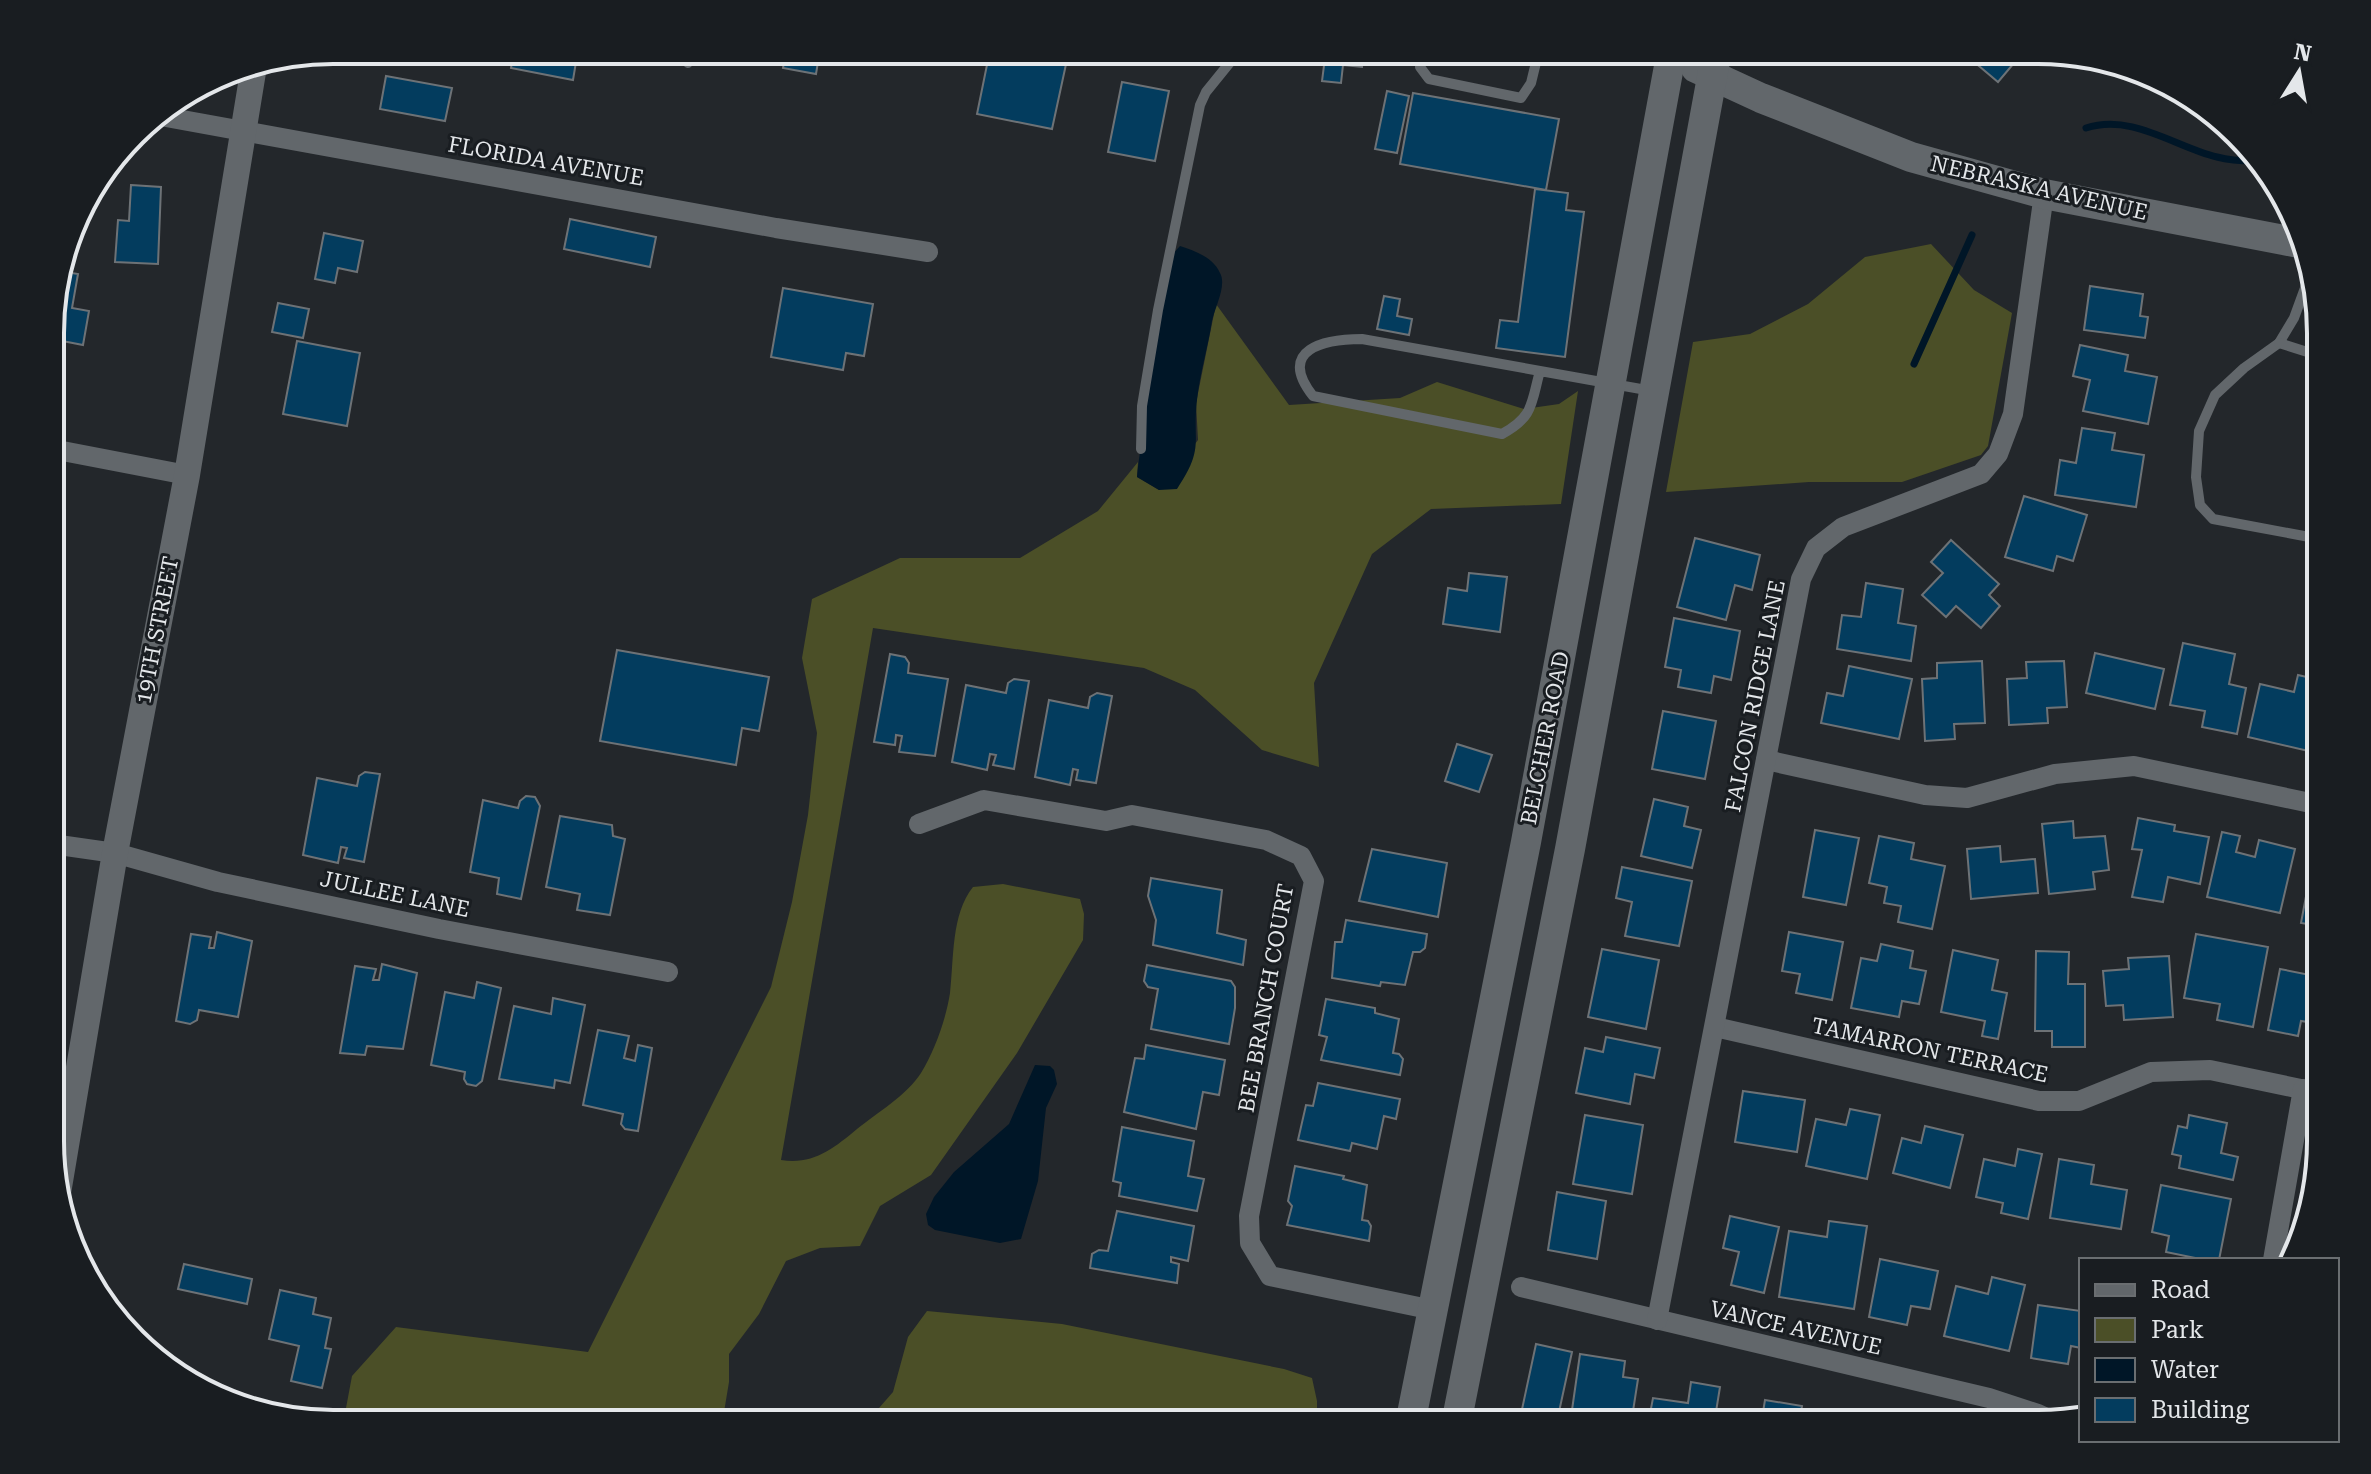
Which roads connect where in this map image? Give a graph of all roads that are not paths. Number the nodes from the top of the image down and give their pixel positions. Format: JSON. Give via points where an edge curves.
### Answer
{"nodes":[{"id":1,"x":1229,"y":64,"type":"edge"},
{"id":2,"x":1420,"y":64,"type":"edge"},
{"id":3,"x":1536,"y":64,"type":"edge"},
{"id":4,"x":1664,"y":64,"type":"edge"},
{"id":5,"x":1714,"y":64,"type":"edge"},
{"id":6,"x":1715,"y":64,"type":"edge"},
{"id":7,"x":252,"y":76,"type":"edge"},
{"id":8,"x":172,"y":118,"type":"edge"},
{"id":9,"x":243,"y":131,"type":"junction"},
{"id":10,"x":2044,"y":194,"type":"junction"},
{"id":11,"x":2291,"y":241,"type":"edge"},
{"id":12,"x":928,"y":252,"type":"dead end"},
{"id":13,"x":2303,"y":293,"type":"edge"},
{"id":14,"x":2279,"y":343,"type":"junction"},
{"id":15,"x":2306,"y":352,"type":"edge"},
{"id":16,"x":1540,"y":371,"type":"junction"},
{"id":17,"x":1611,"y":383,"type":"junction"},
{"id":18,"x":1654,"y":391,"type":"junction"},
{"id":19,"x":1141,"y":449,"type":"dead end"},
{"id":20,"x":64,"y":451,"type":"edge"},
{"id":21,"x":187,"y":475,"type":"junction"},
{"id":22,"x":2306,"y":536,"type":"edge"},
{"id":23,"x":1766,"y":760,"type":"junction"},
{"id":24,"x":2306,"y":802,"type":"edge"},
{"id":25,"x":919,"y":824,"type":"dead end"},
{"id":26,"x":64,"y":846,"type":"edge"},
{"id":27,"x":115,"y":853,"type":"junction"},
{"id":28,"x":668,"y":972,"type":"dead end"},
{"id":29,"x":1715,"y":1027,"type":"junction"},
{"id":30,"x":2306,"y":1090,"type":"edge"},
{"id":31,"x":2306,"y":1117,"type":"edge"},
{"id":32,"x":64,"y":1141,"type":"edge"},
{"id":33,"x":2273,"y":1258,"type":"edge"},
{"id":34,"x":1521,"y":1287,"type":"dead end"},
{"id":35,"x":1433,"y":1310,"type":"junction"},
{"id":36,"x":1657,"y":1320,"type":"junction"},
{"id":37,"x":1413,"y":1409,"type":"edge"},
{"id":38,"x":1459,"y":1409,"type":"edge"},
{"id":39,"x":2023,"y":1409,"type":"edge"}],
"edges":[{"from":1,"to":19,"type":"lane","via":[[1200,105],[1158,310],[1142,406]]},
{"from":2,"to":3,"type":"lane","via":[[1429,79],[1521,98]]},
{"from":4,"to":17,"type":"main road","name":"BELCHER ROAD"},
{"from":5,"to":18,"type":"main road","name":"BELCHER ROAD"},
{"from":6,"to":10,"type":"main road","name":"NEBRASKA AVENUE","via":[[1761,98],[1911,157]]},
{"from":7,"to":9,"type":"street","name":"19TH STREET"},
{"from":8,"to":9,"type":"street","name":"FLORIDA AVENUE"},
{"from":9,"to":12,"type":"street","name":"FLORIDA AVENUE"},
{"from":9,"to":21,"type":"street","name":"19TH STREET"},
{"from":10,"to":11,"type":"main road","name":"NEBRASKA AVENUE"},
{"from":10,"to":23,"type":"street","name":"FALCON RIDGE LANE","via":[[2013,414],[1998,454],[1981,474],[1843,527],[1816,548],[1801,579]]},
{"from":13,"to":14,"type":"lane"},
{"from":14,"to":15,"type":"lane"},
{"from":14,"to":22,"type":"lane","via":[[2215,395],[2199,431],[2196,477],[2200,505],[2213,519]]},
{"from":16,"to":16,"type":"lane","via":[[1362,339],[1313,346],[1303,357],[1301,370],[1313,396],[1502,434],[1529,413]]},
{"from":16,"to":17,"type":"lane"},
{"from":17,"to":18,"type":"lane"},
{"from":17,"to":35,"type":"main road","name":"BELCHER ROAD"},
{"from":18,"to":38,"type":"main road","name":"BELCHER ROAD"},
{"from":20,"to":21,"type":"street"},
{"from":21,"to":27,"type":"street","name":"19TH STREET"},
{"from":23,"to":24,"type":"street","via":[[1925,795],[1967,798],[2055,774],[2134,766]]},
{"from":23,"to":29,"type":"street","name":"FALCON RIDGE LANE"},
{"from":25,"to":35,"type":"street","name":"BEE BRANCH COURT","via":[[984,800],[1106,821],[1132,815],[1266,840],[1301,856],[1314,881],[1249,1216],[1250,1243],[1270,1276]]},
{"from":26,"to":27,"type":"street","name":"JULLEE LANE"},
{"from":27,"to":28,"type":"street","name":"JULLEE LANE","via":[[218,882]]},
{"from":27,"to":32,"type":"street","name":"19TH STREET"},
{"from":29,"to":30,"type":"street","name":"TAMARRON TERRACE","via":[[2039,1101],[2079,1101],[2151,1072],[2210,1070]]},
{"from":29,"to":36,"type":"street","name":"FALCON RIDGE LANE"},
{"from":31,"to":33,"type":"street"},
{"from":34,"to":36,"type":"street","name":"VANCE AVENUE"},
{"from":35,"to":37,"type":"main road","name":"BELCHER ROAD"},
{"from":36,"to":39,"type":"street","name":"VANCE AVENUE"}]}
